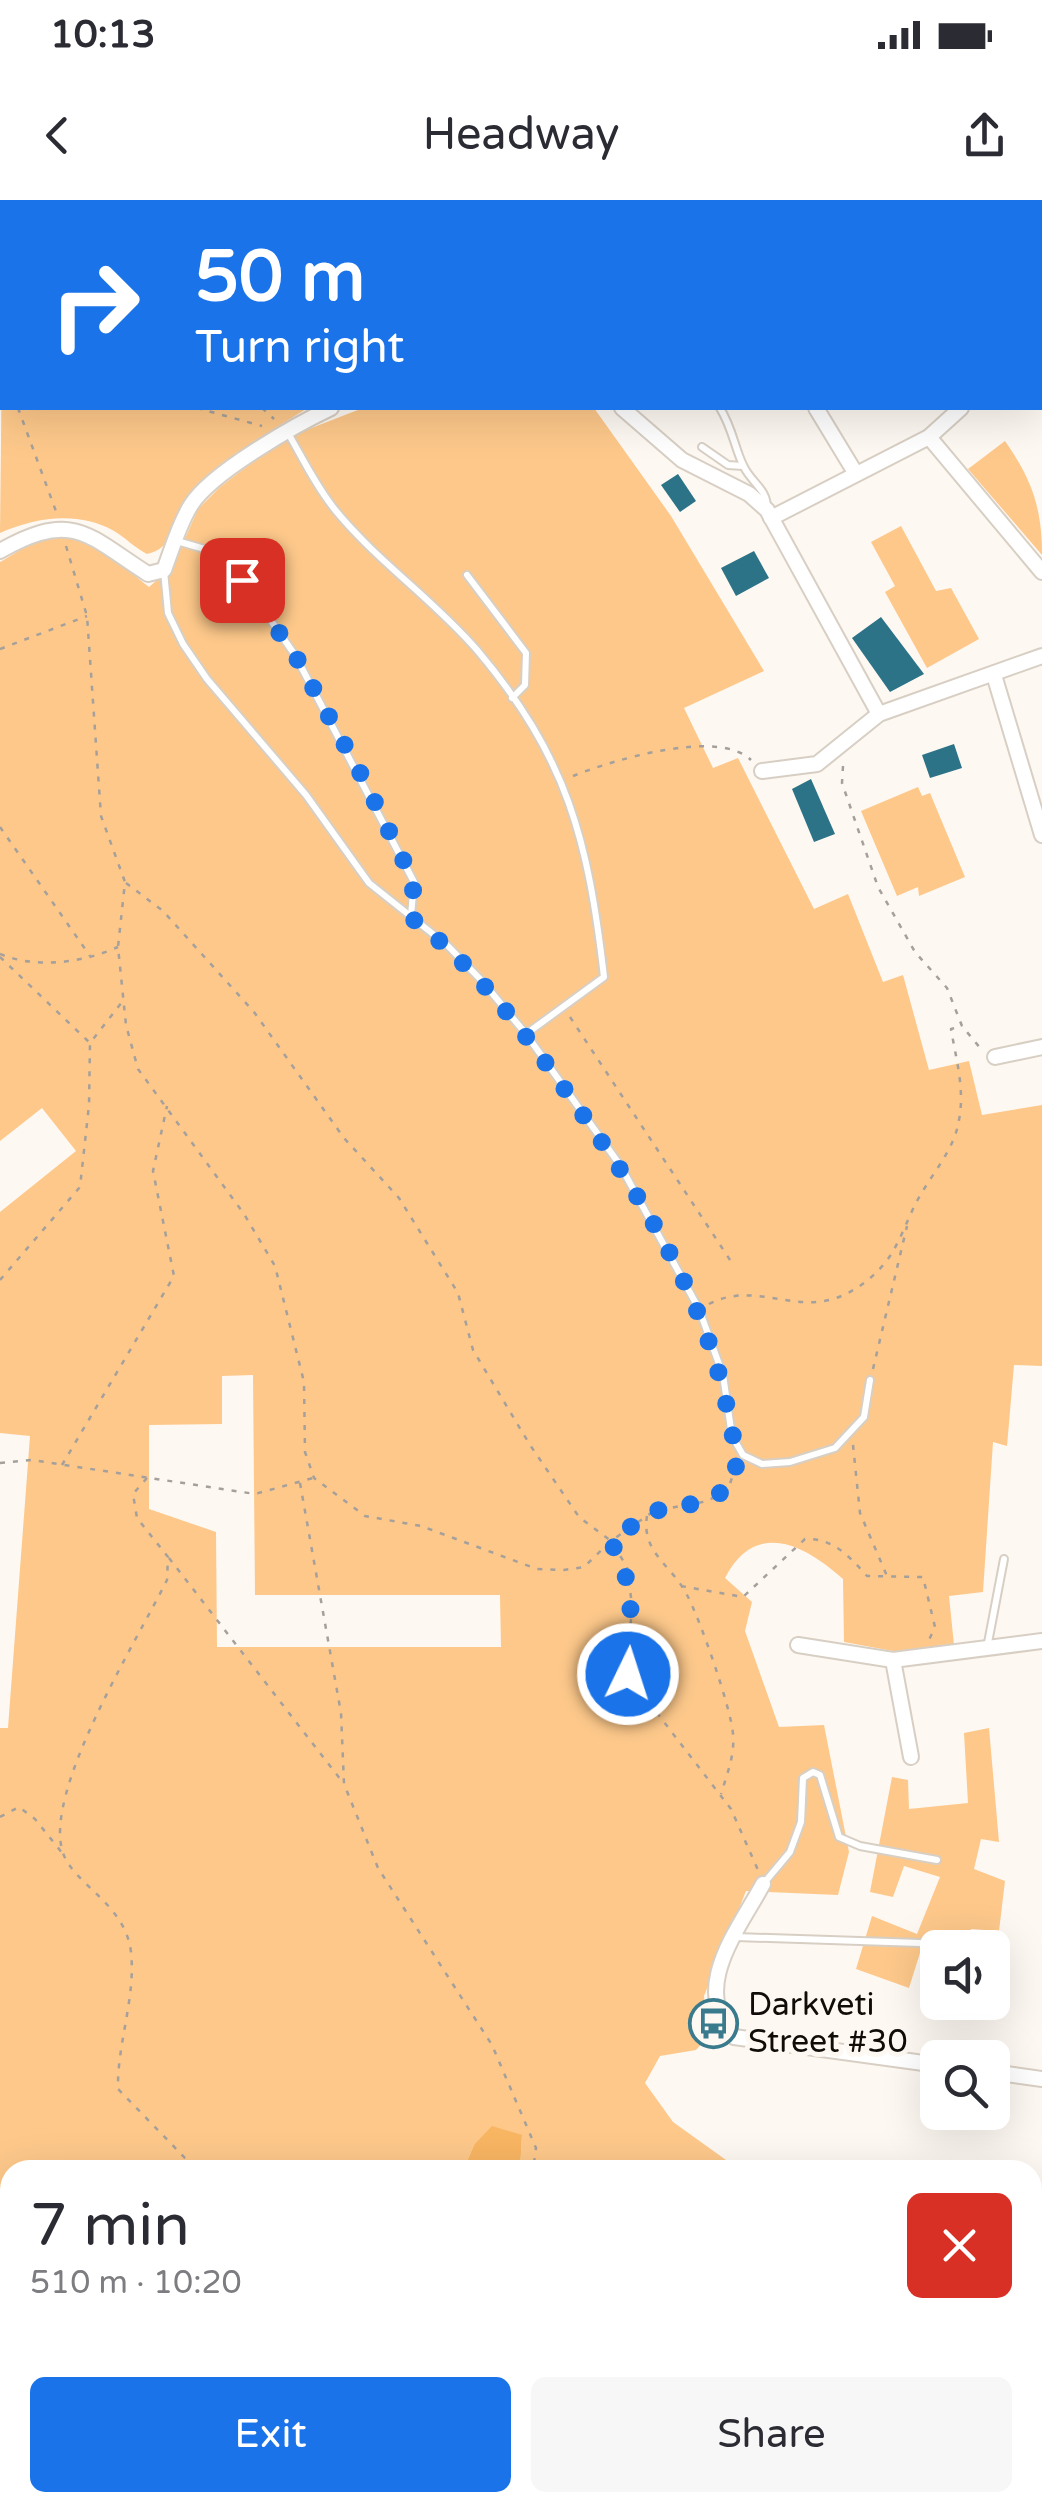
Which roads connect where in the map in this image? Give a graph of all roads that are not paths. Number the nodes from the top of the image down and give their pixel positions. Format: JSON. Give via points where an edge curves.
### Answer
{"nodes":[{"id":1,"x":326,"y":410,"type":"edge"},
{"id":2,"x":624,"y":410,"type":"edge"},
{"id":3,"x":721,"y":410,"type":"edge"},
{"id":4,"x":817,"y":410,"type":"edge"},
{"id":5,"x":959,"y":410,"type":"edge"},
{"id":6,"x":286,"y":430,"type":"junction"},
{"id":7,"x":929,"y":437,"type":"junction"},
{"id":8,"x":702,"y":447,"type":"dead end"},
{"id":9,"x":743,"y":466,"type":"junction"},
{"id":10,"x":856,"y":474,"type":"junction"},
{"id":11,"x":769,"y":514,"type":"junction"},
{"id":12,"x":175,"y":541,"type":"junction"},
{"id":13,"x":0,"y":551,"type":"edge"},
{"id":14,"x":164,"y":570,"type":"junction"},
{"id":15,"x":1042,"y":572,"type":"edge"},
{"id":16,"x":467,"y":575,"type":"dead end"},
{"id":17,"x":1042,"y":656,"type":"edge"},
{"id":18,"x":994,"y":675,"type":"junction"},
{"id":19,"x":512,"y":698,"type":"junction"},
{"id":20,"x":879,"y":714,"type":"junction"},
{"id":21,"x":762,"y":770,"type":"road end"},
{"id":22,"x":1042,"y":835,"type":"edge"},
{"id":23,"x":410,"y":917,"type":"junction"},
{"id":24,"x":526,"y":1034,"type":"junction"},
{"id":25,"x":1042,"y":1047,"type":"edge"},
{"id":26,"x":995,"y":1057,"type":"road end"},
{"id":27,"x":870,"y":1380,"type":"road end"},
{"id":28,"x":1004,"y":1559,"type":"dead end"},
{"id":29,"x":1042,"y":1641,"type":"edge"},
{"id":30,"x":798,"y":1645,"type":"dead end"},
{"id":31,"x":986,"y":1649,"type":"junction"},
{"id":32,"x":893,"y":1660,"type":"junction"},
{"id":33,"x":911,"y":1757,"type":"dead end"},
{"id":34,"x":937,"y":1860,"type":"dead end"},
{"id":35,"x":763,"y":1884,"type":"joint"},
{"id":36,"x":734,"y":1937,"type":"junction"},
{"id":37,"x":920,"y":1943,"type":"dead end"},
{"id":38,"x":920,"y":2063,"type":"edge"},
{"id":39,"x":1010,"y":2075,"type":"edge"},
{"id":40,"x":1042,"y":2079,"type":"edge"}],
"edges":[{"from":1,"to":6,"type":"street"},
{"from":2,"to":11,"type":"street","via":[[682,460],[750,494]]},
{"from":3,"to":9,"type":"lane"},
{"from":4,"to":10,"type":"street"},
{"from":5,"to":7,"type":"street"},
{"from":6,"to":12,"type":"street","via":[[191,504]]},
{"from":6,"to":19,"type":"lane","via":[[334,509],[465,638]]},
{"from":7,"to":10,"type":"street"},
{"from":7,"to":15,"type":"street"},
{"from":8,"to":9,"type":"lane","via":[[728,465]]},
{"from":9,"to":11,"type":"lane","via":[[762,490]]},
{"from":10,"to":11,"type":"street"},
{"from":11,"to":20,"type":"street"},
{"from":12,"to":14,"type":"street"},
{"from":12,"to":23,"type":"lane","via":[[225,556],[295,655],[414,882]]},
{"from":13,"to":14,"type":"street","via":[[28,535],[61,530],[92,534],[148,574]]},
{"from":14,"to":23,"type":"lane","via":[[168,612],[199,667],[369,884]]},
{"from":16,"to":19,"type":"lane","via":[[526,654],[525,685]]},
{"from":17,"to":18,"type":"street"},
{"from":18,"to":20,"type":"street"},
{"from":18,"to":22,"type":"street"},
{"from":19,"to":24,"type":"lane","via":[[576,814],[604,976]]},
{"from":20,"to":21,"type":"street","via":[[817,764]]},
{"from":23,"to":24,"type":"lane","via":[[448,946]]},
{"from":24,"to":27,"type":"lane","via":[[620,1166],[699,1309],[743,1456],[762,1464],[790,1462],[835,1448],[864,1417]]},
{"from":25,"to":26,"type":"street"},
{"from":28,"to":31,"type":"lane"},
{"from":29,"to":31,"type":"street"},
{"from":30,"to":32,"type":"street"},
{"from":31,"to":32,"type":"street"},
{"from":32,"to":33,"type":"street"},
{"from":34,"to":35,"type":"lane","via":[[839,1836],[820,1775],[813,1772],[803,1778],[801,1822],[790,1852]]},
{"from":35,"to":36,"type":"street"},
{"from":36,"to":37,"type":"lane"},
{"from":36,"to":38,"type":"street","via":[[715,1974],[718,2020],[734,2037]]},
{"from":39,"to":40,"type":"street"}]}
